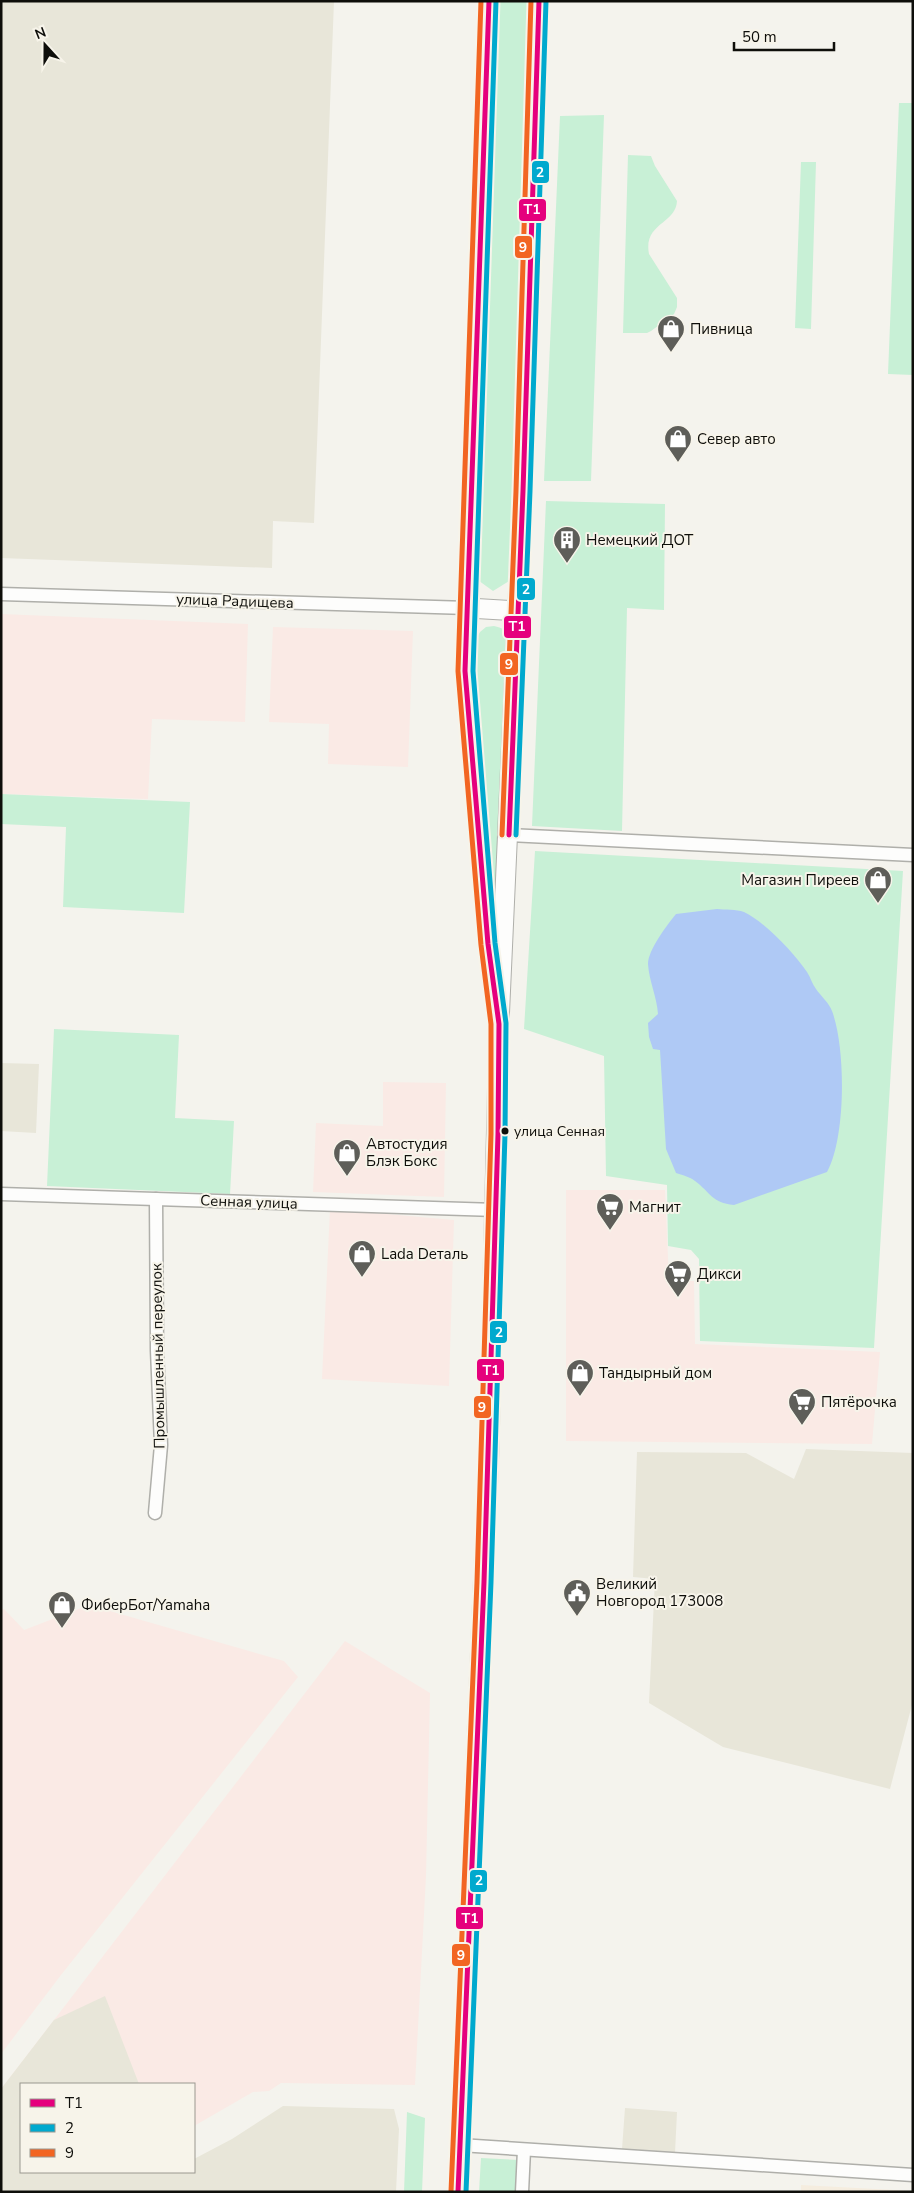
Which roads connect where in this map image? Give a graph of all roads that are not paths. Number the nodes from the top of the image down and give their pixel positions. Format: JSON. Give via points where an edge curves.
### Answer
{"nodes":[{"id":1,"x":489,"y":1,"type":"edge"},
{"id":2,"x":540,"y":1,"type":"edge"},
{"id":3,"x":1,"y":594,"type":"edge"},
{"id":4,"x":468,"y":608,"type":"junction"},
{"id":5,"x":518,"y":612,"type":"junction"},
{"id":6,"x":509,"y":835,"type":"junction"},
{"id":7,"x":913,"y":855,"type":"edge"},
{"id":8,"x":499,"y":1024,"type":"junction"},
{"id":9,"x":1,"y":1194,"type":"edge"},
{"id":10,"x":156,"y":1199,"type":"junction"},
{"id":11,"x":496,"y":1210,"type":"junction"},
{"id":12,"x":155,"y":1513,"type":"dead end"},
{"id":13,"x":460,"y":2145,"type":"junction"},
{"id":14,"x":524,"y":2150,"type":"junction"},
{"id":15,"x":913,"y":2175,"type":"edge"},
{"id":16,"x":458,"y":2192,"type":"edge"},
{"id":17,"x":522,"y":2192,"type":"edge"}],
"edges":[{"from":1,"to":4,"type":"main road"},
{"from":2,"to":5,"type":"main road"},
{"from":3,"to":4,"type":"street","name":"улица Радищева"},
{"from":4,"to":5,"type":"main road"},
{"from":4,"to":8,"type":"main road","via":[[465,671],[488,944]]},
{"from":5,"to":6,"type":"main road"},
{"from":6,"to":7,"type":"street"},
{"from":6,"to":8,"type":"main road"},
{"from":8,"to":11,"type":"main road"},
{"from":9,"to":10,"type":"street","name":"Сенная улица"},
{"from":10,"to":11,"type":"street","name":"Сенная улица"},
{"from":10,"to":12,"type":"street","name":"Промышленный переулок","via":[[161,1445]]},
{"from":11,"to":13,"type":"main road"},
{"from":13,"to":14,"type":"street"},
{"from":13,"to":16,"type":"main road"},
{"from":14,"to":15,"type":"street"},
{"from":14,"to":17,"type":"street"}]}
